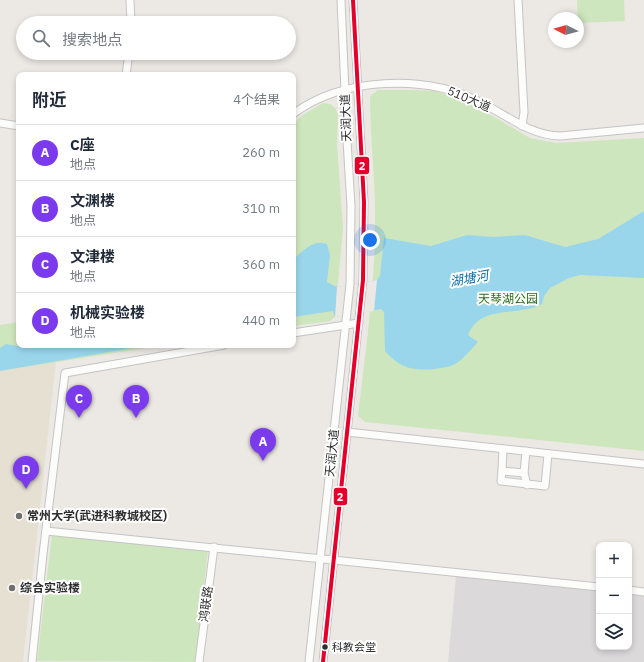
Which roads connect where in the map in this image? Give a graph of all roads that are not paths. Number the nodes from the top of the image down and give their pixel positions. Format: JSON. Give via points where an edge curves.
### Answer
{"nodes":[{"id":1,"x":130,"y":0,"type":"edge"},
{"id":2,"x":341,"y":0,"type":"edge"},
{"id":3,"x":353,"y":0,"type":"edge"},
{"id":4,"x":518,"y":0,"type":"edge"},
{"id":5,"x":130,"y":16,"type":"edge"},
{"id":6,"x":127,"y":60,"type":"edge"},
{"id":7,"x":126,"y":72,"type":"edge"},
{"id":8,"x":357,"y":88,"type":"junction"},
{"id":9,"x":345,"y":91,"type":"junction"},
{"id":10,"x":296,"y":112,"type":"edge"},
{"id":11,"x":0,"y":123,"type":"edge"},
{"id":12,"x":16,"y":126,"type":"edge"},
{"id":13,"x":522,"y":126,"type":"junction"},
{"id":14,"x":644,"y":128,"type":"edge"},
{"id":15,"x":359,"y":323,"type":"junction"},
{"id":16,"x":346,"y":324,"type":"junction"},
{"id":17,"x":296,"y":332,"type":"edge"},
{"id":18,"x":207,"y":348,"type":"edge"},
{"id":19,"x":347,"y":432,"type":"junction"},
{"id":20,"x":503,"y":449,"type":"junction"},
{"id":21,"x":526,"y":451,"type":"junction"},
{"id":22,"x":548,"y":454,"type":"junction"},
{"id":23,"x":644,"y":464,"type":"edge"},
{"id":24,"x":502,"y":471,"type":"junction"},
{"id":25,"x":524,"y":473,"type":"junction"},
{"id":26,"x":527,"y":485,"type":"junction"},
{"id":27,"x":46,"y":531,"type":"junction"},
{"id":28,"x":214,"y":547,"type":"junction"},
{"id":29,"x":320,"y":557,"type":"junction"},
{"id":30,"x":334,"y":559,"type":"junction"},
{"id":31,"x":596,"y":587,"type":"edge"},
{"id":32,"x":632,"y":590,"type":"edge"},
{"id":33,"x":644,"y":592,"type":"edge"},
{"id":34,"x":32,"y":662,"type":"edge"},
{"id":35,"x":198,"y":662,"type":"edge"},
{"id":36,"x":309,"y":662,"type":"edge"},
{"id":37,"x":323,"y":662,"type":"edge"}],
"edges":[{"from":1,"to":5,"type":"street"},
{"from":2,"to":9,"type":"street","name":"天润大道"},
{"from":3,"to":8,"type":"street","name":"天润大道"},
{"from":4,"to":13,"type":"street","via":[[524,112]]},
{"from":6,"to":7,"type":"street"},
{"from":8,"to":9,"type":"street","name":"510大道"},
{"from":8,"to":13,"type":"street","name":"510大道","via":[[367,85],[402,84],[436,87],[479,101]]},
{"from":8,"to":15,"type":"street","name":"天润大道","via":[[364,202],[363,280]]},
{"from":9,"to":10,"type":"street","name":"510大道","via":[[334,93]]},
{"from":9,"to":16,"type":"street","name":"天润大道","via":[[351,206],[350,284]]},
{"from":11,"to":12,"type":"street"},
{"from":13,"to":14,"type":"street","name":"510大道","via":[[546,136]]},
{"from":15,"to":16,"type":"street"},
{"from":15,"to":19,"type":"street","name":"天润大道"},
{"from":16,"to":17,"type":"street"},
{"from":16,"to":29,"type":"street","name":"天润大道"},
{"from":18,"to":27,"type":"street","via":[[65,373]]},
{"from":19,"to":20,"type":"street"},
{"from":19,"to":30,"type":"street","name":"天润大道"},
{"from":20,"to":21,"type":"street"},
{"from":20,"to":24,"type":"street"},
{"from":21,"to":22,"type":"street"},
{"from":21,"to":25,"type":"street"},
{"from":22,"to":23,"type":"street"},
{"from":22,"to":26,"type":"street","via":[[545,486]]},
{"from":24,"to":25,"type":"street"},
{"from":24,"to":26,"type":"street","via":[[498,482]]},
{"from":25,"to":26,"type":"street"},
{"from":27,"to":28,"type":"street"},
{"from":27,"to":34,"type":"street"},
{"from":28,"to":29,"type":"street"},
{"from":28,"to":35,"type":"street","name":"鸿联路"},
{"from":29,"to":30,"type":"street"},
{"from":29,"to":36,"type":"street","name":"天润大道"},
{"from":30,"to":31,"type":"street"},
{"from":30,"to":37,"type":"street","name":"天润大道"},
{"from":32,"to":33,"type":"street"}]}
